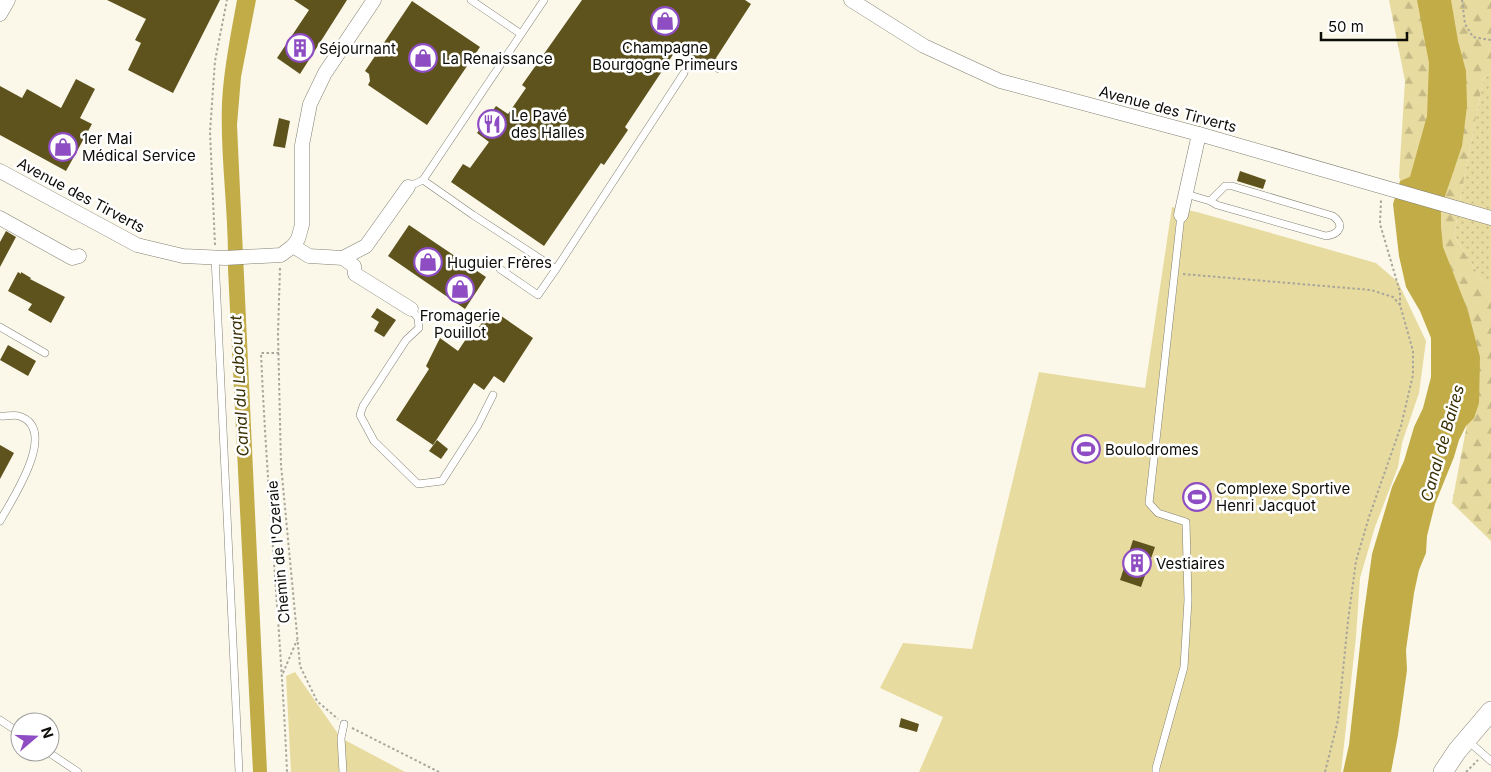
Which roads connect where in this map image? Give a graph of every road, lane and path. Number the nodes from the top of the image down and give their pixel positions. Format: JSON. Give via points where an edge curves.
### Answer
{"nodes":[{"id":1,"x":8,"y":0,"type":"edge"},
{"id":2,"x":227,"y":0,"type":"edge"},
{"id":3,"x":374,"y":0,"type":"edge"},
{"id":4,"x":471,"y":0,"type":"edge"},
{"id":5,"x":544,"y":0,"type":"edge"},
{"id":6,"x":851,"y":0,"type":"edge"},
{"id":7,"x":1462,"y":0,"type":"edge"},
{"id":8,"x":0,"y":14,"type":"edge"},
{"id":9,"x":521,"y":34,"type":"junction"},
{"id":10,"x":1491,"y":40,"type":"edge"},
{"id":11,"x":684,"y":74,"type":"dead end"},
{"id":12,"x":1198,"y":134,"type":"junction"},
{"id":13,"x":0,"y":171,"type":"edge"},
{"id":14,"x":422,"y":180,"type":"junction"},
{"id":15,"x":408,"y":187,"type":"joint"},
{"id":16,"x":1381,"y":187,"type":"junction"},
{"id":17,"x":1186,"y":194,"type":"junction"},
{"id":18,"x":1210,"y":201,"type":"junction"},
{"id":19,"x":1181,"y":215,"type":"joint"},
{"id":20,"x":0,"y":218,"type":"edge"},
{"id":21,"x":1491,"y":218,"type":"edge"},
{"id":22,"x":293,"y":246,"type":"junction"},
{"id":23,"x":281,"y":255,"type":"junction"},
{"id":24,"x":79,"y":256,"type":"dead end"},
{"id":25,"x":220,"y":258,"type":"junction"},
{"id":26,"x":343,"y":258,"type":"junction"},
{"id":27,"x":500,"y":269,"type":"dead end"},
{"id":28,"x":556,"y":269,"type":"junction"},
{"id":29,"x":1175,"y":273,"type":"junction"},
{"id":30,"x":1400,"y":305,"type":"junction"},
{"id":31,"x":411,"y":309,"type":"joint"},
{"id":32,"x":0,"y":327,"type":"edge"},
{"id":33,"x":46,"y":353,"type":"dead end"},
{"id":34,"x":279,"y":353,"type":"junction"},
{"id":35,"x":493,"y":395,"type":"dead end"},
{"id":36,"x":0,"y":416,"type":"edge"},
{"id":37,"x":0,"y":521,"type":"edge"},
{"id":38,"x":298,"y":638,"type":"junction"},
{"id":39,"x":282,"y":673,"type":"junction"},
{"id":40,"x":1491,"y":711,"type":"edge"},
{"id":41,"x":344,"y":724,"type":"junction"},
{"id":42,"x":1466,"y":739,"type":"junction"},
{"id":43,"x":1484,"y":755,"type":"junction"},
{"id":44,"x":60,"y":760,"type":"edge"},
{"id":45,"x":1491,"y":761,"type":"edge"},
{"id":46,"x":78,"y":772,"type":"edge"},
{"id":47,"x":239,"y":772,"type":"edge"},
{"id":48,"x":287,"y":772,"type":"edge"},
{"id":49,"x":343,"y":772,"type":"edge"},
{"id":50,"x":439,"y":772,"type":"edge"},
{"id":51,"x":1156,"y":772,"type":"edge"},
{"id":52,"x":1325,"y":772,"type":"edge"},
{"id":53,"x":1443,"y":772,"type":"edge"},
{"id":54,"x":1466,"y":772,"type":"edge"}],
"edges":[{"from":1,"to":8,"type":"street"},
{"from":2,"to":25,"type":"path","via":[[215,61],[210,132]]},
{"from":3,"to":22,"type":"street","via":[[325,73],[310,104],[302,145],[302,225]]},
{"from":4,"to":9,"type":"lane"},
{"from":5,"to":9,"type":"lane"},
{"from":6,"to":12,"type":"street","name":"Avenue des Tirverts","via":[[924,46],[1000,81]]},
{"from":7,"to":10,"type":"path","via":[[1466,24],[1473,37]]},
{"from":9,"to":14,"type":"lane"},
{"from":11,"to":28,"type":"lane"},
{"from":12,"to":16,"type":"street","name":"Avenue des Tirverts"},
{"from":12,"to":17,"type":"street"},
{"from":13,"to":25,"type":"street","name":"Avenue des Tirverts","via":[[137,245],[182,256]]},
{"from":14,"to":15,"type":"lane"},
{"from":14,"to":28,"type":"lane"},
{"from":15,"to":26,"type":"street","via":[[366,246]]},
{"from":16,"to":21,"type":"street","name":"Avenue des Tirverts"},
{"from":16,"to":30,"type":"path","via":[[1380,224],[1400,292]]},
{"from":17,"to":18,"type":"lane"},
{"from":17,"to":19,"type":"street"},
{"from":18,"to":18,"type":"lane","via":[[1225,186],[1232,186],[1333,216],[1340,224],[1339,230],[1326,236]]},
{"from":19,"to":29,"type":"lane"},
{"from":20,"to":24,"type":"street","via":[[72,258]]},
{"from":22,"to":23,"type":"street"},
{"from":22,"to":26,"type":"street","via":[[309,256]]},
{"from":23,"to":25,"type":"street","name":"Avenue des Tirverts"},
{"from":23,"to":34,"type":"path","name":"Chemin de l'Ozeraie"},
{"from":25,"to":47,"type":"lane"},
{"from":26,"to":31,"type":"street","via":[[354,266],[356,274]]},
{"from":27,"to":28,"type":"lane","via":[[538,294]]},
{"from":29,"to":30,"type":"path","via":[[1371,290],[1393,297]]},
{"from":29,"to":51,"type":"lane","via":[[1149,503],[1158,513],[1186,522],[1188,600],[1184,668]]},
{"from":30,"to":52,"type":"path","via":[[1413,351],[1413,375],[1401,426],[1356,560],[1338,720]]},
{"from":31,"to":35,"type":"lane","via":[[418,318],[419,328],[406,340],[363,406],[360,416],[374,441],[418,484],[442,481],[478,426]]},
{"from":32,"to":33,"type":"lane"},
{"from":34,"to":38,"type":"path","name":"Chemin de l'Ozeraie","via":[[281,465]]},
{"from":34,"to":39,"type":"path","via":[[262,353],[264,427]]},
{"from":36,"to":37,"type":"lane","via":[[19,416],[28,422],[36,437],[32,462]]},
{"from":38,"to":39,"type":"path"},
{"from":38,"to":41,"type":"path","name":"Chemin de l'Ozeraie","via":[[300,666],[317,701]]},
{"from":39,"to":48,"type":"path"},
{"from":40,"to":42,"type":"main road"},
{"from":41,"to":49,"type":"lane","via":[[341,738]]},
{"from":41,"to":50,"type":"path","name":"Chemin de l'Ozeraie"},
{"from":42,"to":43,"type":"lane"},
{"from":42,"to":53,"type":"main road"},
{"from":43,"to":45,"type":"lane"},
{"from":43,"to":54,"type":"path"},
{"from":44,"to":46,"type":"lane"}]}
